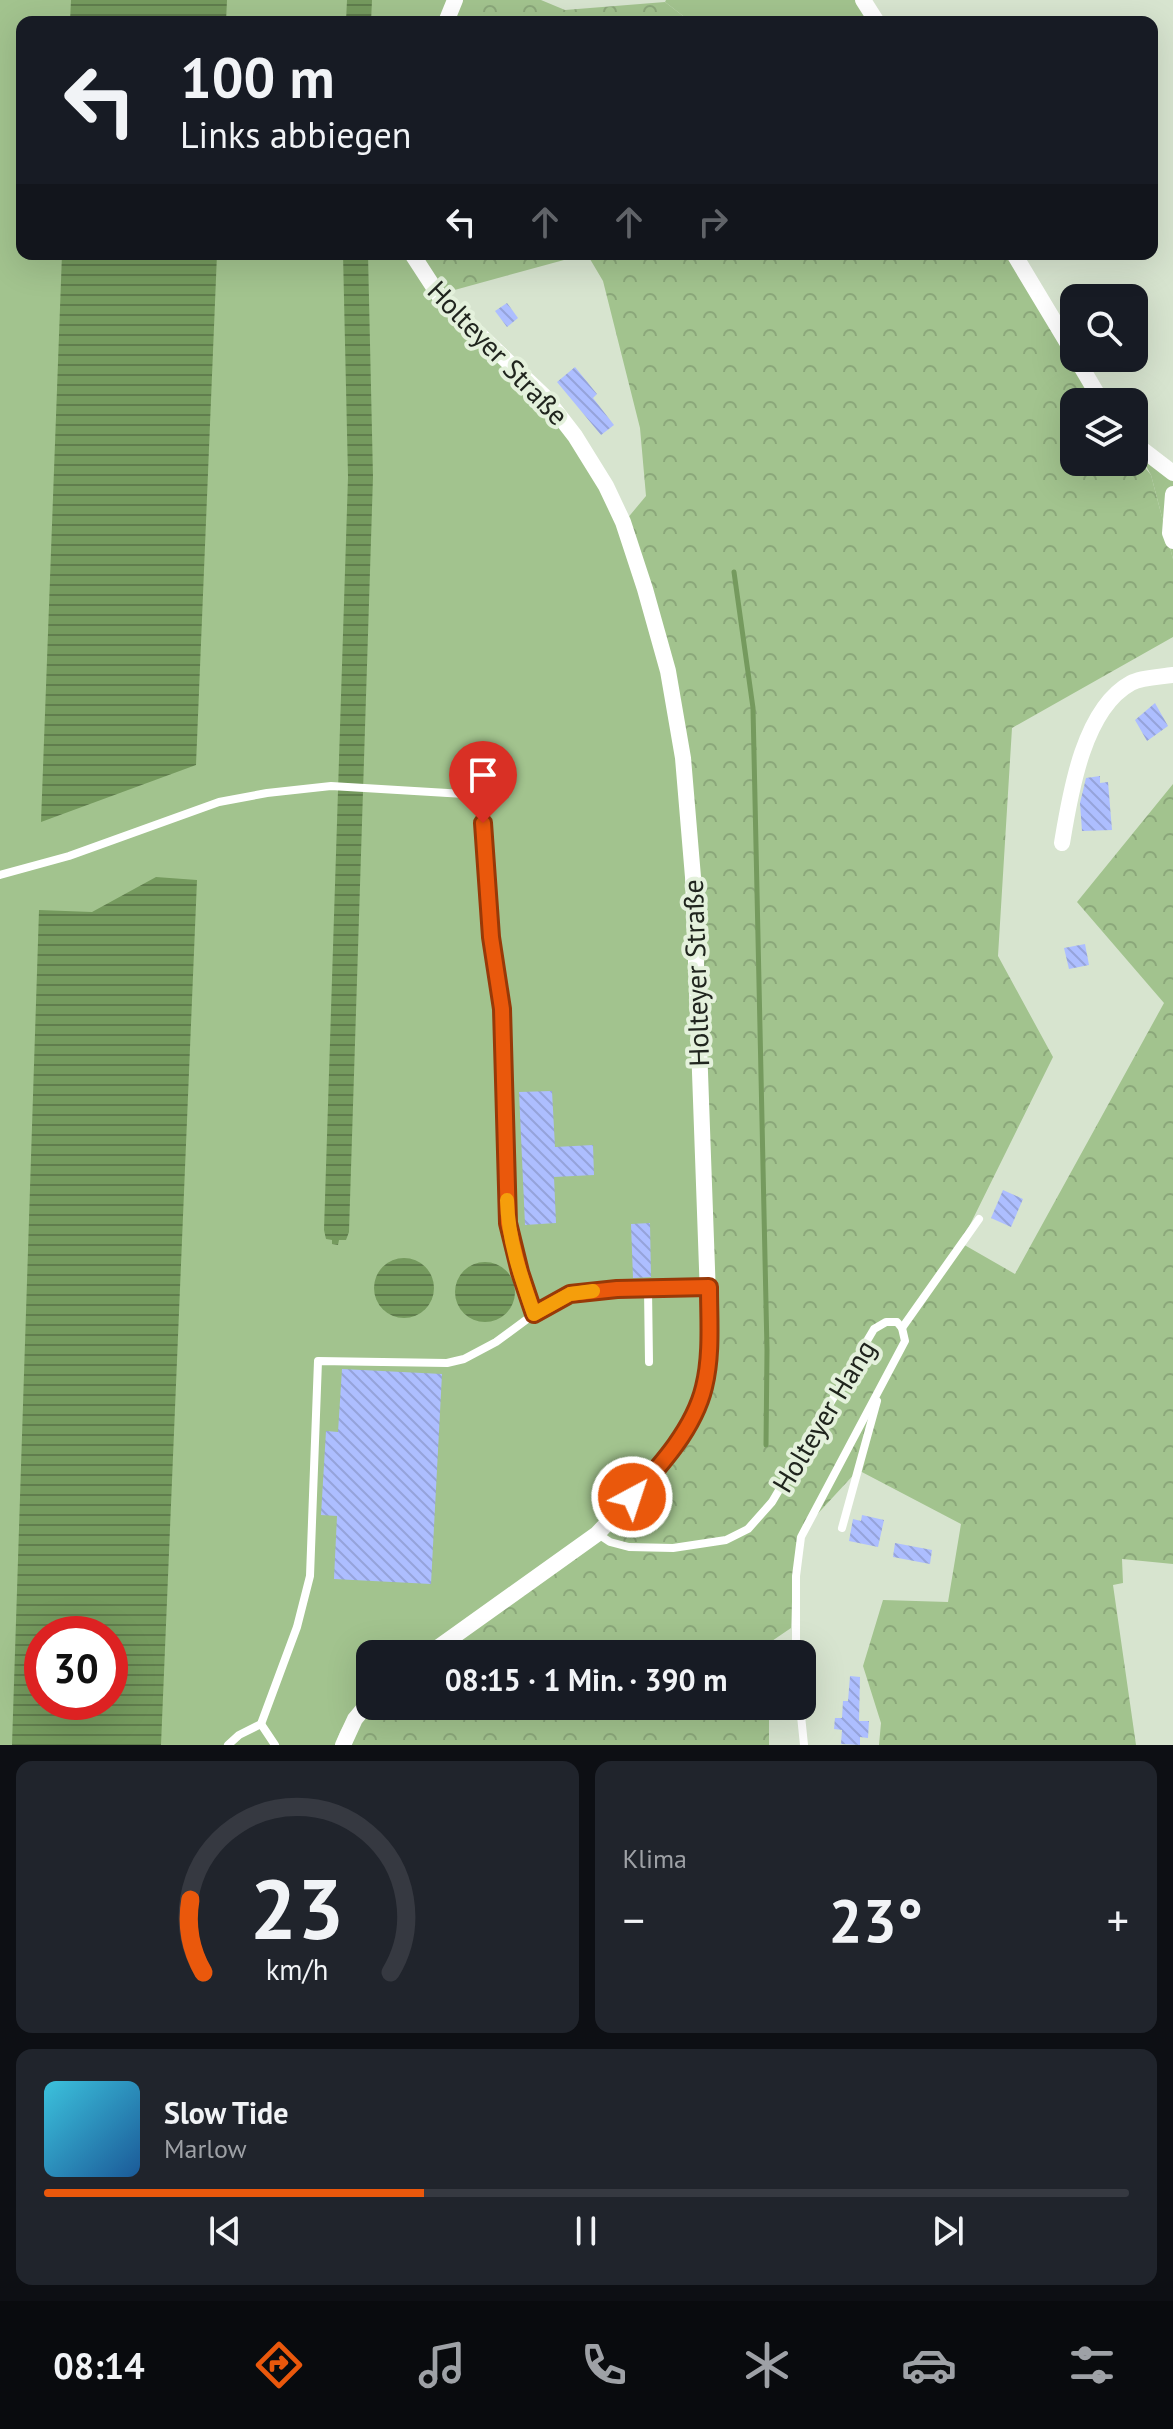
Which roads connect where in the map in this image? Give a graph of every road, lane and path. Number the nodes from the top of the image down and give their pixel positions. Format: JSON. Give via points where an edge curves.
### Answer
{"nodes":[{"id":1,"x":415,"y":260,"type":"edge"},
{"id":2,"x":1018,"y":260,"type":"edge"},
{"id":3,"x":1060,"y":331,"type":"edge"},
{"id":4,"x":1148,"y":454,"type":"edge"},
{"id":5,"x":1173,"y":473,"type":"edge"},
{"id":6,"x":1173,"y":494,"type":"edge"},
{"id":7,"x":1173,"y":541,"type":"edge"},
{"id":8,"x":1173,"y":675,"type":"edge"},
{"id":9,"x":1062,"y":843,"type":"dead end"},
{"id":10,"x":0,"y":875,"type":"edge"},
{"id":11,"x":979,"y":1219,"type":"dead end"},
{"id":12,"x":709,"y":1287,"type":"junction"},
{"id":13,"x":648,"y":1289,"type":"junction"},
{"id":14,"x":534,"y":1314,"type":"junction"},
{"id":15,"x":902,"y":1328,"type":"junction"},
{"id":16,"x":649,"y":1362,"type":"dead end"},
{"id":17,"x":882,"y":1384,"type":"junction"},
{"id":18,"x":842,"y":1528,"type":"dead end"},
{"id":19,"x":597,"y":1534,"type":"junction"},
{"id":20,"x":449,"y":1640,"type":"edge"},
{"id":21,"x":796,"y":1640,"type":"edge"},
{"id":22,"x":356,"y":1718,"type":"edge"},
{"id":23,"x":801,"y":1720,"type":"edge"},
{"id":24,"x":261,"y":1724,"type":"junction"},
{"id":25,"x":228,"y":1745,"type":"edge"},
{"id":26,"x":275,"y":1745,"type":"edge"},
{"id":27,"x":343,"y":1745,"type":"edge"},
{"id":28,"x":804,"y":1745,"type":"edge"}],
"edges":[{"from":1,"to":12,"type":"street","name":"Holteyer Straße","via":[[440,297],[544,396],[575,436],[623,522],[645,589],[668,671],[685,771]]},
{"from":2,"to":3,"type":"street"},
{"from":4,"to":5,"type":"street"},
{"from":6,"to":7,"type":"street"},
{"from":8,"to":9,"type":"street","via":[[1132,682],[1096,722],[1072,785]]},
{"from":10,"to":14,"type":"lane","via":[[219,802],[267,793],[331,786],[481,795],[502,1009],[508,1223]]},
{"from":11,"to":15,"type":"lane"},
{"from":12,"to":13,"type":"lane"},
{"from":12,"to":19,"type":"street","name":"Holteyer Straße","via":[[708,1360],[698,1405],[665,1458]]},
{"from":13,"to":14,"type":"lane","via":[[570,1294]]},
{"from":13,"to":16,"type":"lane"},
{"from":14,"to":24,"type":"lane","via":[[496,1342],[447,1363],[318,1361],[310,1576]]},
{"from":15,"to":17,"type":"lane","name":"Holteyer Hang","via":[[905,1341]]},
{"from":15,"to":19,"type":"lane","name":"Holteyer Hang","via":[[886,1322],[874,1329],[772,1502],[748,1529],[726,1540],[673,1548],[629,1547]]},
{"from":17,"to":18,"type":"lane"},
{"from":17,"to":21,"type":"lane","name":"Holteyer Hang","via":[[801,1537]]},
{"from":19,"to":20,"type":"street","name":"Holteyer Straße"},
{"from":22,"to":27,"type":"street"},
{"from":23,"to":28,"type":"lane"},
{"from":24,"to":25,"type":"lane"},
{"from":24,"to":26,"type":"lane"}]}
